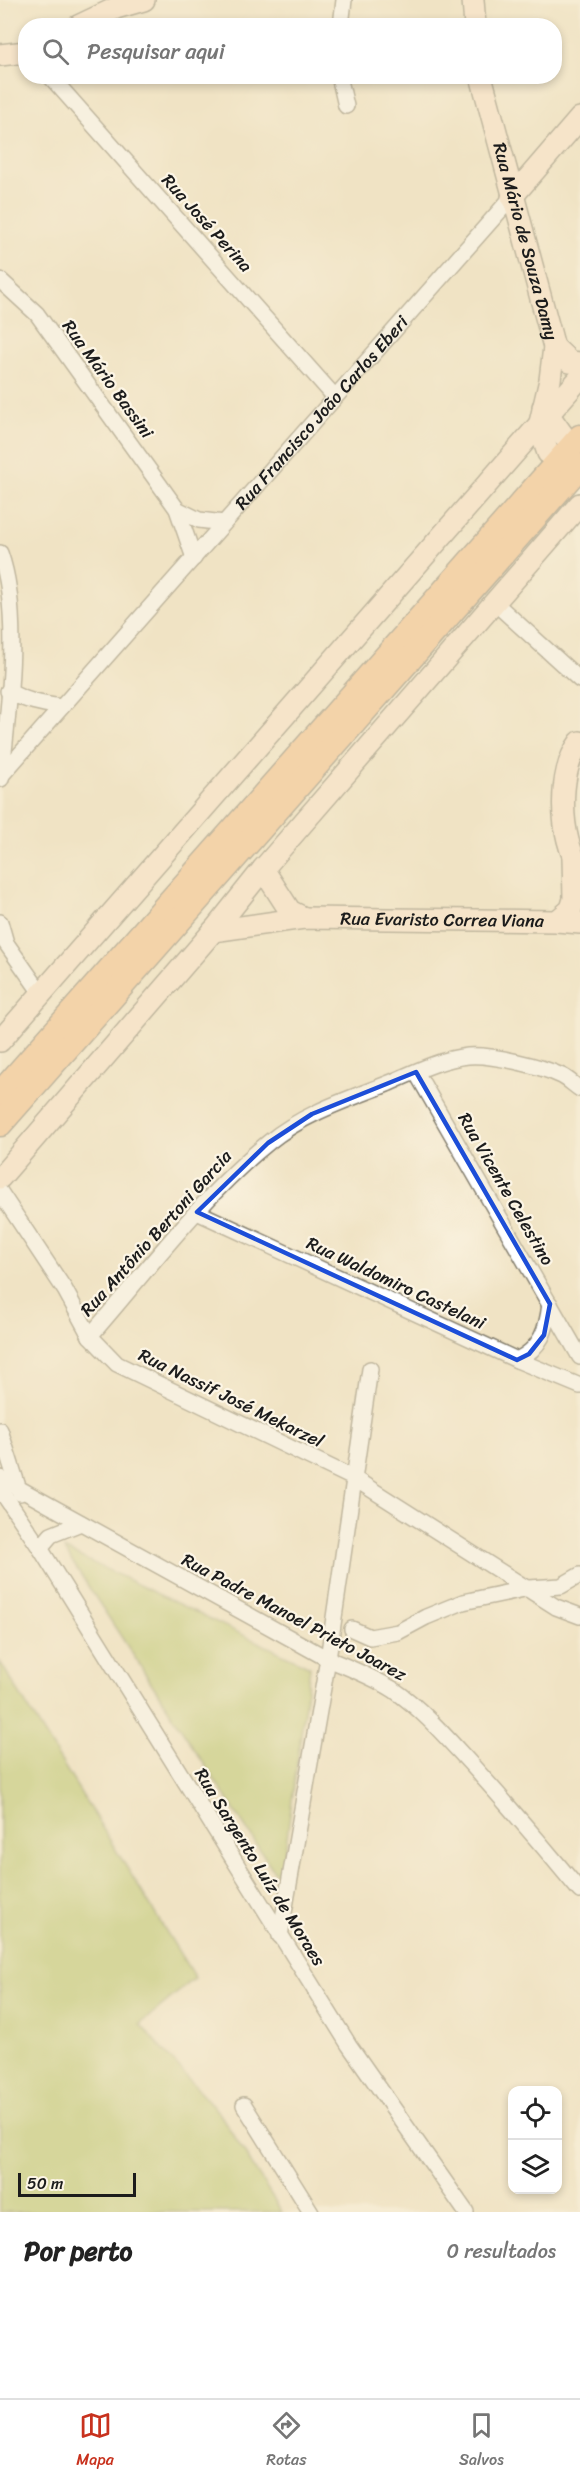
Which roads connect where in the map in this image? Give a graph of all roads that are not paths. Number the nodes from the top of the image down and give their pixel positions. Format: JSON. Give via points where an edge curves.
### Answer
{"nodes":[{"id":1,"x":144,"y":0,"type":"edge"},
{"id":2,"x":344,"y":0,"type":"edge"},
{"id":3,"x":473,"y":0,"type":"edge"},
{"id":4,"x":95,"y":18,"type":"edge"},
{"id":5,"x":342,"y":18,"type":"edge"},
{"id":6,"x":474,"y":18,"type":"edge"},
{"id":7,"x":18,"y":53,"type":"edge"},
{"id":8,"x":0,"y":55,"type":"edge"},
{"id":9,"x":57,"y":84,"type":"edge"},
{"id":10,"x":341,"y":84,"type":"edge"},
{"id":11,"x":483,"y":84,"type":"edge"},
{"id":12,"x":346,"y":106,"type":"dead end"},
{"id":13,"x":580,"y":118,"type":"edge"},
{"id":14,"x":512,"y":197,"type":"junction"},
{"id":15,"x":0,"y":280,"type":"edge"},
{"id":16,"x":554,"y":347,"type":"junction"},
{"id":17,"x":580,"y":363,"type":"edge"},
{"id":18,"x":580,"y":378,"type":"edge"},
{"id":19,"x":334,"y":396,"type":"junction"},
{"id":20,"x":544,"y":416,"type":"junction"},
{"id":21,"x":571,"y":436,"type":"edge"},
{"id":22,"x":549,"y":453,"type":"dead end"},
{"id":23,"x":580,"y":466,"type":"edge"},
{"id":24,"x":580,"y":504,"type":"edge"},
{"id":25,"x":177,"y":509,"type":"junction"},
{"id":26,"x":224,"y":523,"type":"junction"},
{"id":27,"x":0,"y":553,"type":"edge"},
{"id":28,"x":194,"y":558,"type":"junction"},
{"id":29,"x":494,"y":602,"type":"junction"},
{"id":30,"x":580,"y":680,"type":"edge"},
{"id":31,"x":8,"y":691,"type":"junction"},
{"id":32,"x":61,"y":707,"type":"junction"},
{"id":33,"x":580,"y":742,"type":"edge"},
{"id":34,"x":0,"y":779,"type":"edge"},
{"id":35,"x":576,"y":863,"type":"edge"},
{"id":36,"x":263,"y":869,"type":"junction"},
{"id":37,"x":304,"y":918,"type":"junction"},
{"id":38,"x":557,"y":921,"type":"junction"},
{"id":39,"x":0,"y":922,"type":"edge"},
{"id":40,"x":580,"y":923,"type":"edge"},
{"id":41,"x":213,"y":931,"type":"junction"},
{"id":42,"x":42,"y":993,"type":"junction"},
{"id":43,"x":0,"y":1041,"type":"edge"},
{"id":44,"x":416,"y":1072,"type":"junction"},
{"id":45,"x":580,"y":1089,"type":"edge"},
{"id":46,"x":0,"y":1094,"type":"edge"},
{"id":47,"x":0,"y":1124,"type":"edge"},
{"id":48,"x":0,"y":1178,"type":"edge"},
{"id":49,"x":0,"y":1192,"type":"edge"},
{"id":50,"x":197,"y":1212,"type":"junction"},
{"id":51,"x":550,"y":1304,"type":"junction"},
{"id":52,"x":90,"y":1336,"type":"junction"},
{"id":53,"x":580,"y":1358,"type":"edge"},
{"id":54,"x":517,"y":1360,"type":"junction"},
{"id":55,"x":370,"y":1369,"type":"dead end"},
{"id":56,"x":580,"y":1386,"type":"edge"},
{"id":57,"x":0,"y":1430,"type":"edge"},
{"id":58,"x":0,"y":1478,"type":"edge"},
{"id":59,"x":355,"y":1479,"type":"junction"},
{"id":60,"x":19,"y":1488,"type":"junction"},
{"id":61,"x":0,"y":1489,"type":"edge"},
{"id":62,"x":81,"y":1523,"type":"junction"},
{"id":63,"x":36,"y":1541,"type":"junction"},
{"id":64,"x":580,"y":1575,"type":"edge"},
{"id":65,"x":529,"y":1588,"type":"junction"},
{"id":66,"x":580,"y":1616,"type":"edge"},
{"id":67,"x":352,"y":1629,"type":"dead end"},
{"id":68,"x":328,"y":1659,"type":"junction"},
{"id":69,"x":580,"y":1891,"type":"edge"},
{"id":70,"x":280,"y":1936,"type":"junction"},
{"id":71,"x":244,"y":2105,"type":"dead end"},
{"id":72,"x":311,"y":2212,"type":"edge"},
{"id":73,"x":466,"y":2212,"type":"edge"}],
"edges":[{"from":1,"to":4,"type":"main road"},
{"from":2,"to":5,"type":"street"},
{"from":3,"to":6,"type":"main road"},
{"from":7,"to":8,"type":"main road"},
{"from":9,"to":19,"type":"street","name":"Rua José Perina"},
{"from":10,"to":12,"type":"street"},
{"from":11,"to":14,"type":"main road","name":"Rua Mário de Souza Damy"},
{"from":13,"to":14,"type":"main road","name":"Rua Francisco João Carlos Eberi"},
{"from":14,"to":16,"type":"main road","name":"Rua Mário de Souza Damy"},
{"from":14,"to":19,"type":"street","name":"Rua Francisco João Carlos Eberi"},
{"from":15,"to":25,"type":"street","name":"Rua Mário Bassini","via":[[37,314]]},
{"from":16,"to":17,"type":"main road","via":[[570,362]]},
{"from":16,"to":20,"type":"main road","name":"Rua Mário de Souza Damy"},
{"from":18,"to":20,"type":"main road"},
{"from":19,"to":26,"type":"street","name":"Rua Francisco João Carlos Eberi"},
{"from":20,"to":21,"type":"main road"},
{"from":20,"to":22,"type":"main road"},
{"from":20,"to":42,"type":"main road"},
{"from":21,"to":46,"type":"main road"},
{"from":23,"to":47,"type":"main road"},
{"from":24,"to":29,"type":"main road"},
{"from":25,"to":26,"type":"street","via":[[199,520]]},
{"from":25,"to":28,"type":"street","name":"Rua Mário Bassini"},
{"from":26,"to":28,"type":"street","name":"Rua Francisco João Carlos Eberi"},
{"from":27,"to":31,"type":"street","via":[[11,615]]},
{"from":28,"to":32,"type":"street","name":"Rua Francisco João Carlos Eberi"},
{"from":29,"to":30,"type":"street"},
{"from":29,"to":36,"type":"main road"},
{"from":31,"to":32,"type":"street","via":[[34,703]]},
{"from":31,"to":34,"type":"street"},
{"from":32,"to":34,"type":"street","name":"Rua Francisco João Carlos Eberi"},
{"from":33,"to":35,"type":"main road","via":[[569,766],[562,812]]},
{"from":35,"to":38,"type":"main road","via":[[574,899]]},
{"from":36,"to":37,"type":"main road","via":[[290,911]]},
{"from":36,"to":41,"type":"main road"},
{"from":37,"to":38,"type":"main road","name":"Rua Evaristo Correa Viana"},
{"from":37,"to":41,"type":"main road","name":"Rua Evaristo Correa Viana"},
{"from":38,"to":40,"type":"main road","name":"Rua Evaristo Correa Viana"},
{"from":39,"to":42,"type":"street","via":[[6,943]]},
{"from":41,"to":48,"type":"main road"},
{"from":42,"to":43,"type":"main road"},
{"from":44,"to":45,"type":"street","name":"Rua Antônio Bertoni Garcia","via":[[469,1056],[488,1057],[562,1076]]},
{"from":44,"to":50,"type":"street","name":"Rua Antônio Bertoni Garcia","via":[[287,1128]]},
{"from":44,"to":51,"type":"street","name":"Rua Vicente Celestino"},
{"from":49,"to":52,"type":"street","name":"Rua Nassif José Mekarzel","via":[[65,1290]]},
{"from":50,"to":52,"type":"street","name":"Rua Antônio Bertoni Garcia"},
{"from":50,"to":54,"type":"street","name":"Rua Waldomiro Castelani"},
{"from":51,"to":53,"type":"street","name":"Rua Vicente Celestino"},
{"from":51,"to":54,"type":"street","via":[[544,1335],[529,1354]]},
{"from":52,"to":59,"type":"street","name":"Rua Nassif José Mekarzel","via":[[128,1370]]},
{"from":54,"to":56,"type":"street","name":"Rua Waldomiro Castelani"},
{"from":55,"to":59,"type":"street"},
{"from":57,"to":60,"type":"street","name":"Rua Sargento Luíz de Moraes"},
{"from":58,"to":60,"type":"street","name":"Rua Padre Manoel Prieto Joarez"},
{"from":59,"to":65,"type":"street","name":"Rua Nassif José Mekarzel"},
{"from":59,"to":68,"type":"street"},
{"from":60,"to":62,"type":"street","name":"Rua Padre Manoel Prieto Joarez"},
{"from":60,"to":63,"type":"street","name":"Rua Sargento Luíz de Moraes"},
{"from":61,"to":63,"type":"street","name":"Rua Sargento Luíz de Moraes"},
{"from":62,"to":63,"type":"street"},
{"from":62,"to":68,"type":"street","name":"Rua Padre Manoel Prieto Joarez"},
{"from":63,"to":70,"type":"street","name":"Rua Sargento Luíz de Moraes"},
{"from":64,"to":65,"type":"street","via":[[561,1586]]},
{"from":65,"to":66,"type":"street","name":"Rua Nassif José Mekarzel","via":[[556,1607]]},
{"from":65,"to":67,"type":"street","via":[[463,1602],[398,1632],[370,1637]]},
{"from":68,"to":69,"type":"street","name":"Rua Padre Manoel Prieto Joarez","via":[[394,1690],[424,1714],[524,1822]]},
{"from":68,"to":70,"type":"street"},
{"from":70,"to":73,"type":"street","name":"Rua Sargento Luíz de Moraes","via":[[349,2045]]},
{"from":71,"to":72,"type":"street"}]}
